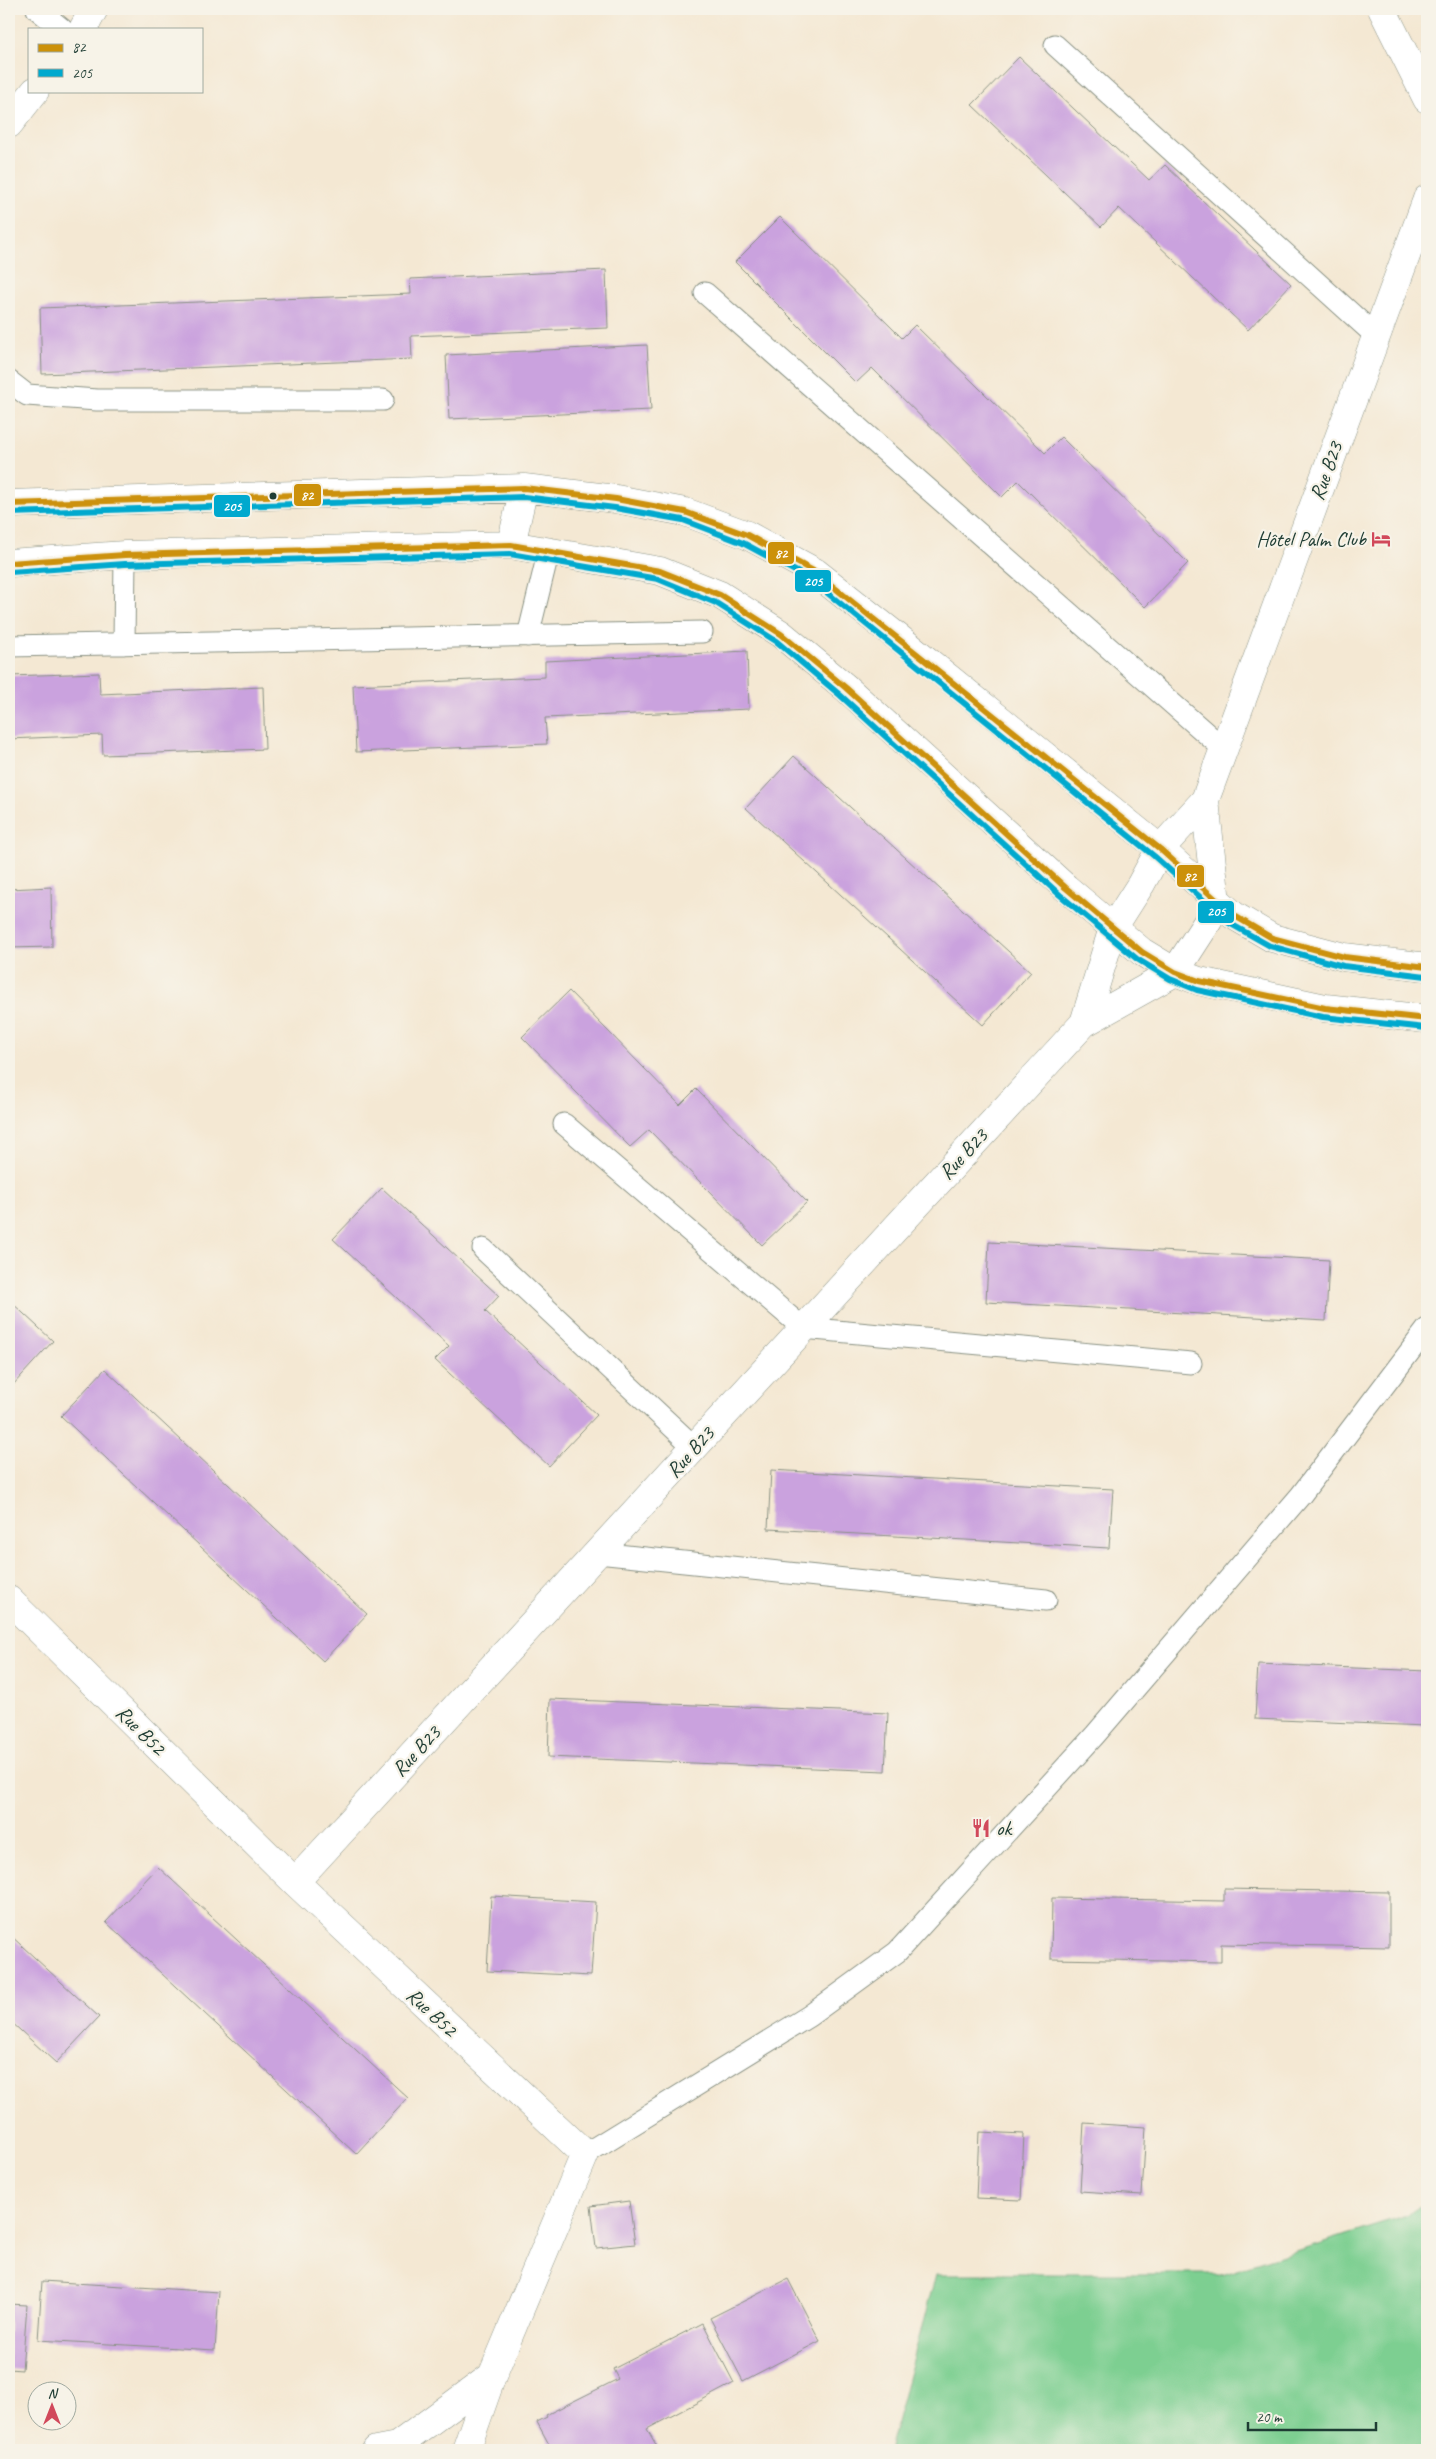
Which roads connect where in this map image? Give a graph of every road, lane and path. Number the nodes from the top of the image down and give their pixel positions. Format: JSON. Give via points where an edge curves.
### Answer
{"nodes":[{"id":1,"x":37,"y":9,"type":"edge"},
{"id":2,"x":94,"y":9,"type":"edge"},
{"id":3,"x":1382,"y":9,"type":"edge"},
{"id":4,"x":61,"y":28,"type":"edge"},
{"id":5,"x":84,"y":28,"type":"edge"},
{"id":6,"x":1056,"y":45,"type":"dead end"},
{"id":7,"x":34,"y":92,"type":"edge"},
{"id":8,"x":1427,"y":99,"type":"edge"},
{"id":9,"x":9,"y":124,"type":"edge"},
{"id":10,"x":1427,"y":199,"type":"edge"},
{"id":11,"x":705,"y":293,"type":"dead end"},
{"id":12,"x":1376,"y":336,"type":"junction"},
{"id":13,"x":9,"y":381,"type":"edge"},
{"id":14,"x":383,"y":400,"type":"dead end"},
{"id":15,"x":524,"y":488,"type":"junction"},
{"id":16,"x":9,"y":504,"type":"edge"},
{"id":17,"x":511,"y":545,"type":"junction"},
{"id":18,"x":549,"y":550,"type":"junction"},
{"id":19,"x":125,"y":555,"type":"junction"},
{"id":20,"x":9,"y":563,"type":"edge"},
{"id":21,"x":702,"y":632,"type":"dead end"},
{"id":22,"x":528,"y":636,"type":"junction"},
{"id":23,"x":124,"y":644,"type":"junction"},
{"id":24,"x":9,"y":646,"type":"edge"},
{"id":25,"x":1225,"y":750,"type":"junction"},
{"id":26,"x":1205,"y":800,"type":"junction"},
{"id":27,"x":1160,"y":849,"type":"junction"},
{"id":28,"x":1216,"y":902,"type":"junction"},
{"id":29,"x":1113,"y":928,"type":"junction"},
{"id":30,"x":1427,"y":967,"type":"edge"},
{"id":31,"x":1174,"y":972,"type":"junction"},
{"id":32,"x":1427,"y":1019,"type":"edge"},
{"id":33,"x":1084,"y":1022,"type":"junction"},
{"id":34,"x":564,"y":1124,"type":"dead end"},
{"id":35,"x":483,"y":1250,"type":"dead end"},
{"id":36,"x":803,"y":1328,"type":"junction"},
{"id":37,"x":1427,"y":1329,"type":"edge"},
{"id":38,"x":1191,"y":1363,"type":"dead end"},
{"id":39,"x":694,"y":1447,"type":"junction"},
{"id":40,"x":598,"y":1553,"type":"junction"},
{"id":41,"x":1046,"y":1600,"type":"dead end"},
{"id":42,"x":10,"y":1605,"type":"edge"},
{"id":43,"x":295,"y":1882,"type":"junction"},
{"id":44,"x":585,"y":2154,"type":"junction"},
{"id":45,"x":492,"y":2376,"type":"junction"},
{"id":46,"x":376,"y":2450,"type":"edge"},
{"id":47,"x":466,"y":2450,"type":"edge"}],
"edges":[{"from":1,"to":4,"type":"lane"},
{"from":2,"to":5,"type":"street"},
{"from":3,"to":8,"type":"street"},
{"from":6,"to":12,"type":"lane"},
{"from":7,"to":9,"type":"street"},
{"from":10,"to":12,"type":"street","name":"Rue B23"},
{"from":11,"to":25,"type":"lane"},
{"from":12,"to":25,"type":"street","name":"Rue B23"},
{"from":13,"to":14,"type":"lane","via":[[27,395],[97,400]]},
{"from":15,"to":16,"type":"street"},
{"from":15,"to":17,"type":"street"},
{"from":15,"to":27,"type":"street","via":[[616,499],[685,512],[746,535],[814,572]]},
{"from":17,"to":18,"type":"street"},
{"from":17,"to":19,"type":"street"},
{"from":18,"to":22,"type":"lane"},
{"from":18,"to":29,"type":"street","via":[[660,571],[720,596],[781,634],[846,688]]},
{"from":19,"to":20,"type":"street"},
{"from":19,"to":23,"type":"lane"},
{"from":21,"to":22,"type":"lane"},
{"from":22,"to":23,"type":"lane"},
{"from":23,"to":24,"type":"lane"},
{"from":25,"to":26,"type":"street","name":"Rue B23"},
{"from":26,"to":27,"type":"street"},
{"from":26,"to":28,"type":"street"},
{"from":27,"to":28,"type":"street"},
{"from":27,"to":29,"type":"street"},
{"from":28,"to":30,"type":"street","via":[[1272,938],[1344,957]]},
{"from":28,"to":31,"type":"street","via":[[1208,921]]},
{"from":29,"to":31,"type":"street"},
{"from":29,"to":33,"type":"street"},
{"from":31,"to":32,"type":"street","via":[[1199,982],[1325,1008]]},
{"from":31,"to":33,"type":"street"},
{"from":33,"to":36,"type":"street","name":"Rue B23"},
{"from":34,"to":36,"type":"lane"},
{"from":35,"to":39,"type":"lane"},
{"from":36,"to":38,"type":"lane"},
{"from":36,"to":39,"type":"street","name":"Rue B23"},
{"from":37,"to":44,"type":"lane","via":[[1301,1495],[1095,1735],[897,1952],[809,2016]]},
{"from":39,"to":40,"type":"street","name":"Rue B23"},
{"from":40,"to":41,"type":"lane"},
{"from":40,"to":43,"type":"street","name":"Rue B23"},
{"from":42,"to":43,"type":"street","name":"Rue B52"},
{"from":43,"to":44,"type":"street","name":"Rue B52"},
{"from":44,"to":45,"type":"street"},
{"from":45,"to":46,"type":"street","via":[[397,2446]]},
{"from":45,"to":47,"type":"street"}]}
